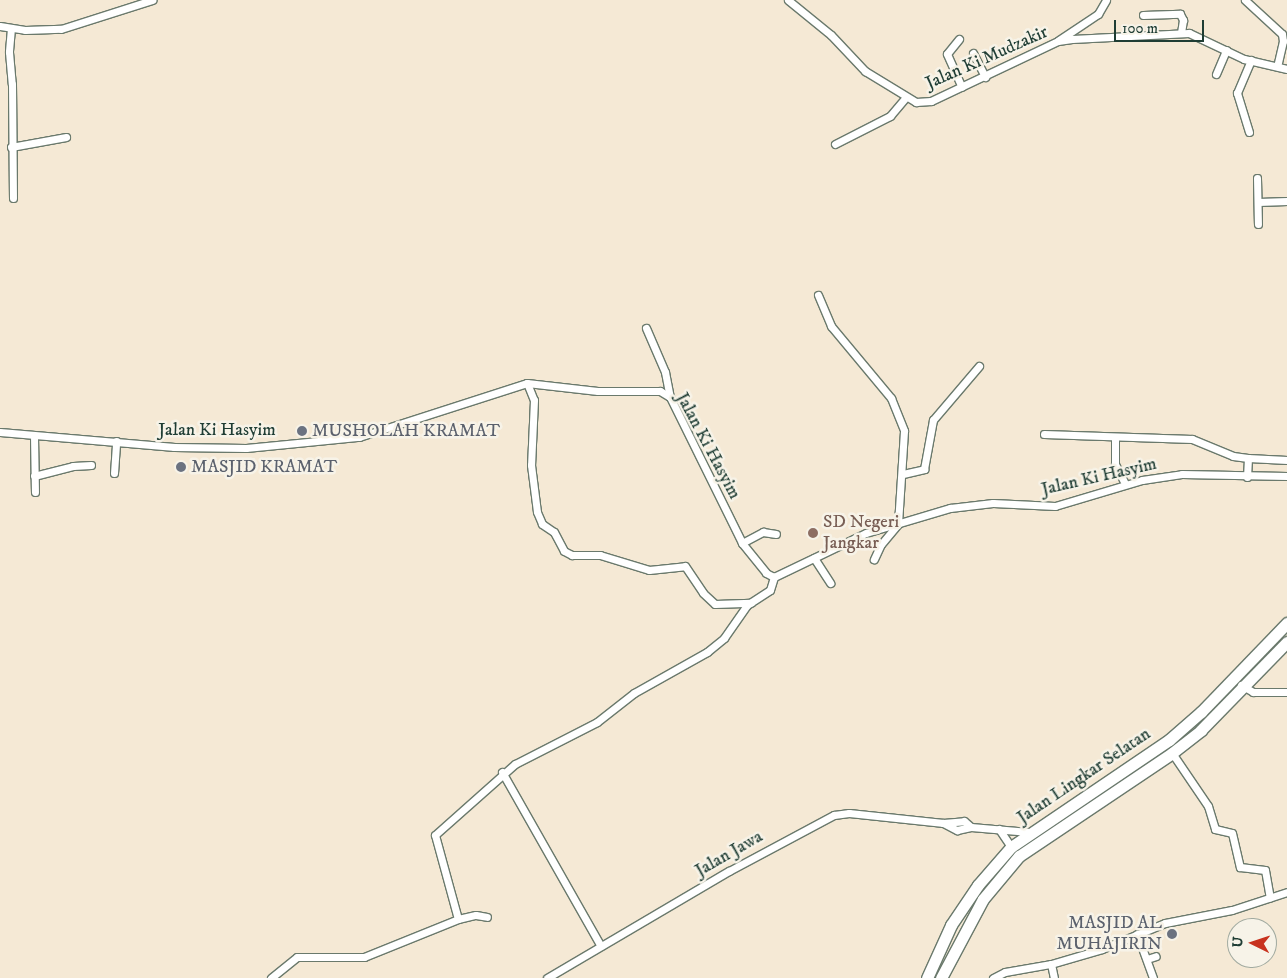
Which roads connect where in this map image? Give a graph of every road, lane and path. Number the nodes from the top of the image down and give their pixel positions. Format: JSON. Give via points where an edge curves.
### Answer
{"nodes":[{"id":1,"x":152,"y":0,"type":"edge"},
{"id":2,"x":788,"y":0,"type":"edge"},
{"id":3,"x":1106,"y":0,"type":"edge"},
{"id":4,"x":1245,"y":0,"type":"edge"},
{"id":5,"x":1143,"y":15,"type":"dead end"},
{"id":6,"x":0,"y":26,"type":"edge"},
{"id":7,"x":11,"y":28,"type":"junction"},
{"id":8,"x":1181,"y":33,"type":"junction"},
{"id":9,"x":959,"y":40,"type":"dead end"},
{"id":10,"x":1058,"y":41,"type":"junction"},
{"id":11,"x":1226,"y":50,"type":"junction"},
{"id":12,"x":973,"y":53,"type":"dead end"},
{"id":13,"x":1250,"y":60,"type":"junction"},
{"id":14,"x":1277,"y":66,"type":"junction"},
{"id":15,"x":1287,"y":69,"type":"edge"},
{"id":16,"x":1216,"y":74,"type":"dead end"},
{"id":17,"x":985,"y":77,"type":"junction"},
{"id":18,"x":962,"y":87,"type":"junction"},
{"id":19,"x":906,"y":98,"type":"junction"},
{"id":20,"x":1249,"y":132,"type":"dead end"},
{"id":21,"x":66,"y":137,"type":"dead end"},
{"id":22,"x":836,"y":144,"type":"dead end"},
{"id":23,"x":11,"y":147,"type":"junction"},
{"id":24,"x":1257,"y":178,"type":"dead end"},
{"id":25,"x":13,"y":198,"type":"dead end"},
{"id":26,"x":1258,"y":202,"type":"junction"},
{"id":27,"x":1287,"y":202,"type":"edge"},
{"id":28,"x":1258,"y":224,"type":"dead end"},
{"id":29,"x":818,"y":295,"type":"dead end"},
{"id":30,"x":646,"y":328,"type":"dead end"},
{"id":31,"x":979,"y":366,"type":"dead end"},
{"id":32,"x":527,"y":383,"type":"junction"},
{"id":33,"x":670,"y":397,"type":"junction"},
{"id":34,"x":0,"y":432,"type":"edge"},
{"id":35,"x":1044,"y":434,"type":"dead end"},
{"id":36,"x":34,"y":436,"type":"junction"},
{"id":37,"x":1114,"y":437,"type":"junction"},
{"id":38,"x":116,"y":441,"type":"junction"},
{"id":39,"x":1248,"y":458,"type":"junction"},
{"id":40,"x":1287,"y":460,"type":"edge"},
{"id":41,"x":91,"y":465,"type":"dead end"},
{"id":42,"x":114,"y":473,"type":"dead end"},
{"id":43,"x":903,"y":474,"type":"junction"},
{"id":44,"x":34,"y":476,"type":"junction"},
{"id":45,"x":1287,"y":476,"type":"edge"},
{"id":46,"x":1247,"y":477,"type":"junction"},
{"id":47,"x":1125,"y":484,"type":"junction"},
{"id":48,"x":35,"y":492,"type":"dead end"},
{"id":49,"x":898,"y":524,"type":"junction"},
{"id":50,"x":776,"y":534,"type":"dead end"},
{"id":51,"x":742,"y":543,"type":"junction"},
{"id":52,"x":814,"y":558,"type":"junction"},
{"id":53,"x":874,"y":559,"type":"dead end"},
{"id":54,"x":774,"y":577,"type":"junction"},
{"id":55,"x":830,"y":583,"type":"dead end"},
{"id":56,"x":751,"y":603,"type":"junction"},
{"id":57,"x":1287,"y":623,"type":"edge"},
{"id":58,"x":1287,"y":642,"type":"edge"},
{"id":59,"x":1234,"y":677,"type":"junction"},
{"id":60,"x":1243,"y":688,"type":"junction"},
{"id":61,"x":1287,"y":692,"type":"edge"},
{"id":62,"x":1172,"y":753,"type":"junction"},
{"id":63,"x":502,"y":772,"type":"junction"},
{"id":64,"x":999,"y":829,"type":"junction"},
{"id":65,"x":1030,"y":832,"type":"junction"},
{"id":66,"x":1011,"y":847,"type":"junction"},
{"id":67,"x":995,"y":873,"type":"junction"},
{"id":68,"x":1287,"y":892,"type":"edge"},
{"id":69,"x":1270,"y":898,"type":"junction"},
{"id":70,"x":487,"y":917,"type":"dead end"},
{"id":71,"x":458,"y":919,"type":"junction"},
{"id":72,"x":1138,"y":934,"type":"junction"},
{"id":73,"x":601,"y":946,"type":"junction"},
{"id":74,"x":1156,"y":956,"type":"dead end"},
{"id":75,"x":1147,"y":958,"type":"junction"},
{"id":76,"x":1051,"y":964,"type":"junction"},
{"id":77,"x":271,"y":978,"type":"edge"},
{"id":78,"x":547,"y":978,"type":"edge"},
{"id":79,"x":927,"y":978,"type":"edge"},
{"id":80,"x":941,"y":978,"type":"edge"},
{"id":81,"x":993,"y":978,"type":"edge"},
{"id":82,"x":1054,"y":978,"type":"edge"},
{"id":83,"x":1153,"y":978,"type":"edge"}],
"edges":[{"from":1,"to":7,"type":"street","via":[[71,27]]},
{"from":2,"to":19,"type":"street","name":"Jalan Ki Mudzakir","via":[[830,35],[865,71]]},
{"from":3,"to":10,"type":"street","via":[[1098,14]]},
{"from":4,"to":14,"type":"street","via":[[1282,34]]},
{"from":5,"to":8,"type":"street","via":[[1180,14],[1183,20]]},
{"from":6,"to":7,"type":"street"},
{"from":7,"to":23,"type":"street"},
{"from":8,"to":10,"type":"street","name":"Jalan Ki Mudzakir"},
{"from":8,"to":11,"type":"street","name":"Jalan Ki Mudzakir","via":[[1193,34]]},
{"from":9,"to":18,"type":"street","via":[[947,54]]},
{"from":10,"to":17,"type":"street","name":"Jalan Ki Mudzakir"},
{"from":11,"to":13,"type":"street","name":"Jalan Ki Mudzakir"},
{"from":11,"to":16,"type":"street"},
{"from":12,"to":17,"type":"street"},
{"from":13,"to":14,"type":"street","name":"Jalan Ki Mudzakir"},
{"from":13,"to":20,"type":"street","via":[[1237,93]]},
{"from":14,"to":15,"type":"street","name":"Jalan Ki Mudzakir"},
{"from":17,"to":18,"type":"street","name":"Jalan Ki Mudzakir"},
{"from":18,"to":19,"type":"street","name":"Jalan Ki Mudzakir","via":[[926,102]]},
{"from":19,"to":22,"type":"street","via":[[890,116]]},
{"from":21,"to":23,"type":"street"},
{"from":23,"to":25,"type":"street"},
{"from":24,"to":26,"type":"street"},
{"from":26,"to":27,"type":"street"},
{"from":26,"to":28,"type":"street"},
{"from":29,"to":43,"type":"street","via":[[831,326],[896,407],[905,438]]},
{"from":30,"to":33,"type":"street","via":[[666,372]]},
{"from":31,"to":43,"type":"street","via":[[933,420],[924,469]]},
{"from":32,"to":33,"type":"street","name":"Jalan Ki Hasyim","via":[[598,391],[660,391]]},
{"from":32,"to":38,"type":"street","name":"Jalan Ki Hasyim","via":[[348,439],[209,449]]},
{"from":32,"to":56,"type":"street","via":[[534,400],[531,465],[537,512],[542,524],[554,532],[564,551],[572,555],[600,555],[649,570],[685,566],[703,593],[715,604]]},
{"from":33,"to":51,"type":"street","name":"Jalan Ki Hasyim"},
{"from":34,"to":36,"type":"street","name":"Jalan Ki Hasyim"},
{"from":35,"to":37,"type":"street"},
{"from":36,"to":38,"type":"street","name":"Jalan Ki Hasyim"},
{"from":36,"to":44,"type":"street"},
{"from":37,"to":39,"type":"street","via":[[1185,438],[1233,456]]},
{"from":37,"to":47,"type":"street","via":[[1115,464]]},
{"from":38,"to":42,"type":"street"},
{"from":39,"to":40,"type":"street"},
{"from":39,"to":46,"type":"street"},
{"from":41,"to":44,"type":"street"},
{"from":43,"to":49,"type":"street"},
{"from":44,"to":48,"type":"street"},
{"from":45,"to":46,"type":"street","name":"Jalan Ki Hasyim"},
{"from":46,"to":47,"type":"street","name":"Jalan Ki Hasyim","via":[[1182,474]]},
{"from":47,"to":49,"type":"street","name":"Jalan Ki Hasyim","via":[[1055,506],[993,503],[964,506]]},
{"from":49,"to":52,"type":"street","name":"Jalan Ki Hasyim","via":[[866,533]]},
{"from":49,"to":53,"type":"street","via":[[881,544]]},
{"from":50,"to":51,"type":"street","via":[[763,532]]},
{"from":51,"to":54,"type":"street","name":"Jalan Ki Hasyim","via":[[766,574]]},
{"from":52,"to":54,"type":"street","name":"Jalan Ki Hasyim"},
{"from":52,"to":55,"type":"street"},
{"from":54,"to":56,"type":"street","via":[[770,590]]},
{"from":56,"to":63,"type":"street","via":[[724,638],[707,652],[634,693],[597,722]]},
{"from":57,"to":59,"type":"highway","name":"Jalan Lingkar Selatan"},
{"from":58,"to":60,"type":"highway","name":"Jalan Lingkar Selatan"},
{"from":59,"to":60,"type":"street"},
{"from":59,"to":65,"type":"highway","name":"Jalan Lingkar Selatan","via":[[1169,740]]},
{"from":60,"to":61,"type":"street","via":[[1253,692]]},
{"from":60,"to":62,"type":"highway","name":"Jalan Lingkar Selatan"},
{"from":62,"to":67,"type":"highway","name":"Jalan Lingkar Selatan"},
{"from":62,"to":69,"type":"street","via":[[1208,806],[1215,828],[1219,832],[1232,833],[1238,865],[1265,870]]},
{"from":63,"to":71,"type":"street","via":[[434,837]]},
{"from":63,"to":73,"type":"street"},
{"from":64,"to":65,"type":"street","name":"Jalan Jawa"},
{"from":64,"to":66,"type":"street"},
{"from":64,"to":73,"type":"street","name":"Jalan Jawa","via":[[971,827],[964,821],[943,823],[849,813],[834,815]]},
{"from":65,"to":66,"type":"highway","name":"Jalan Lingkar Selatan"},
{"from":66,"to":67,"type":"highway","name":"Jalan Lingkar Selatan"},
{"from":67,"to":79,"type":"highway","name":"Jalan Lingkar Selatan","via":[[951,925]]},
{"from":67,"to":80,"type":"highway","name":"Jalan Lingkar Selatan"},
{"from":68,"to":69,"type":"street"},
{"from":69,"to":72,"type":"street","via":[[1224,912],[1184,918]]},
{"from":70,"to":71,"type":"street","via":[[476,915]]},
{"from":71,"to":77,"type":"street","via":[[368,956],[294,959]]},
{"from":72,"to":75,"type":"street"},
{"from":72,"to":76,"type":"street"},
{"from":73,"to":78,"type":"street","name":"Jalan Jawa"},
{"from":74,"to":75,"type":"street"},
{"from":75,"to":83,"type":"street"},
{"from":76,"to":81,"type":"street","via":[[1011,970]]},
{"from":76,"to":82,"type":"street"}]}
